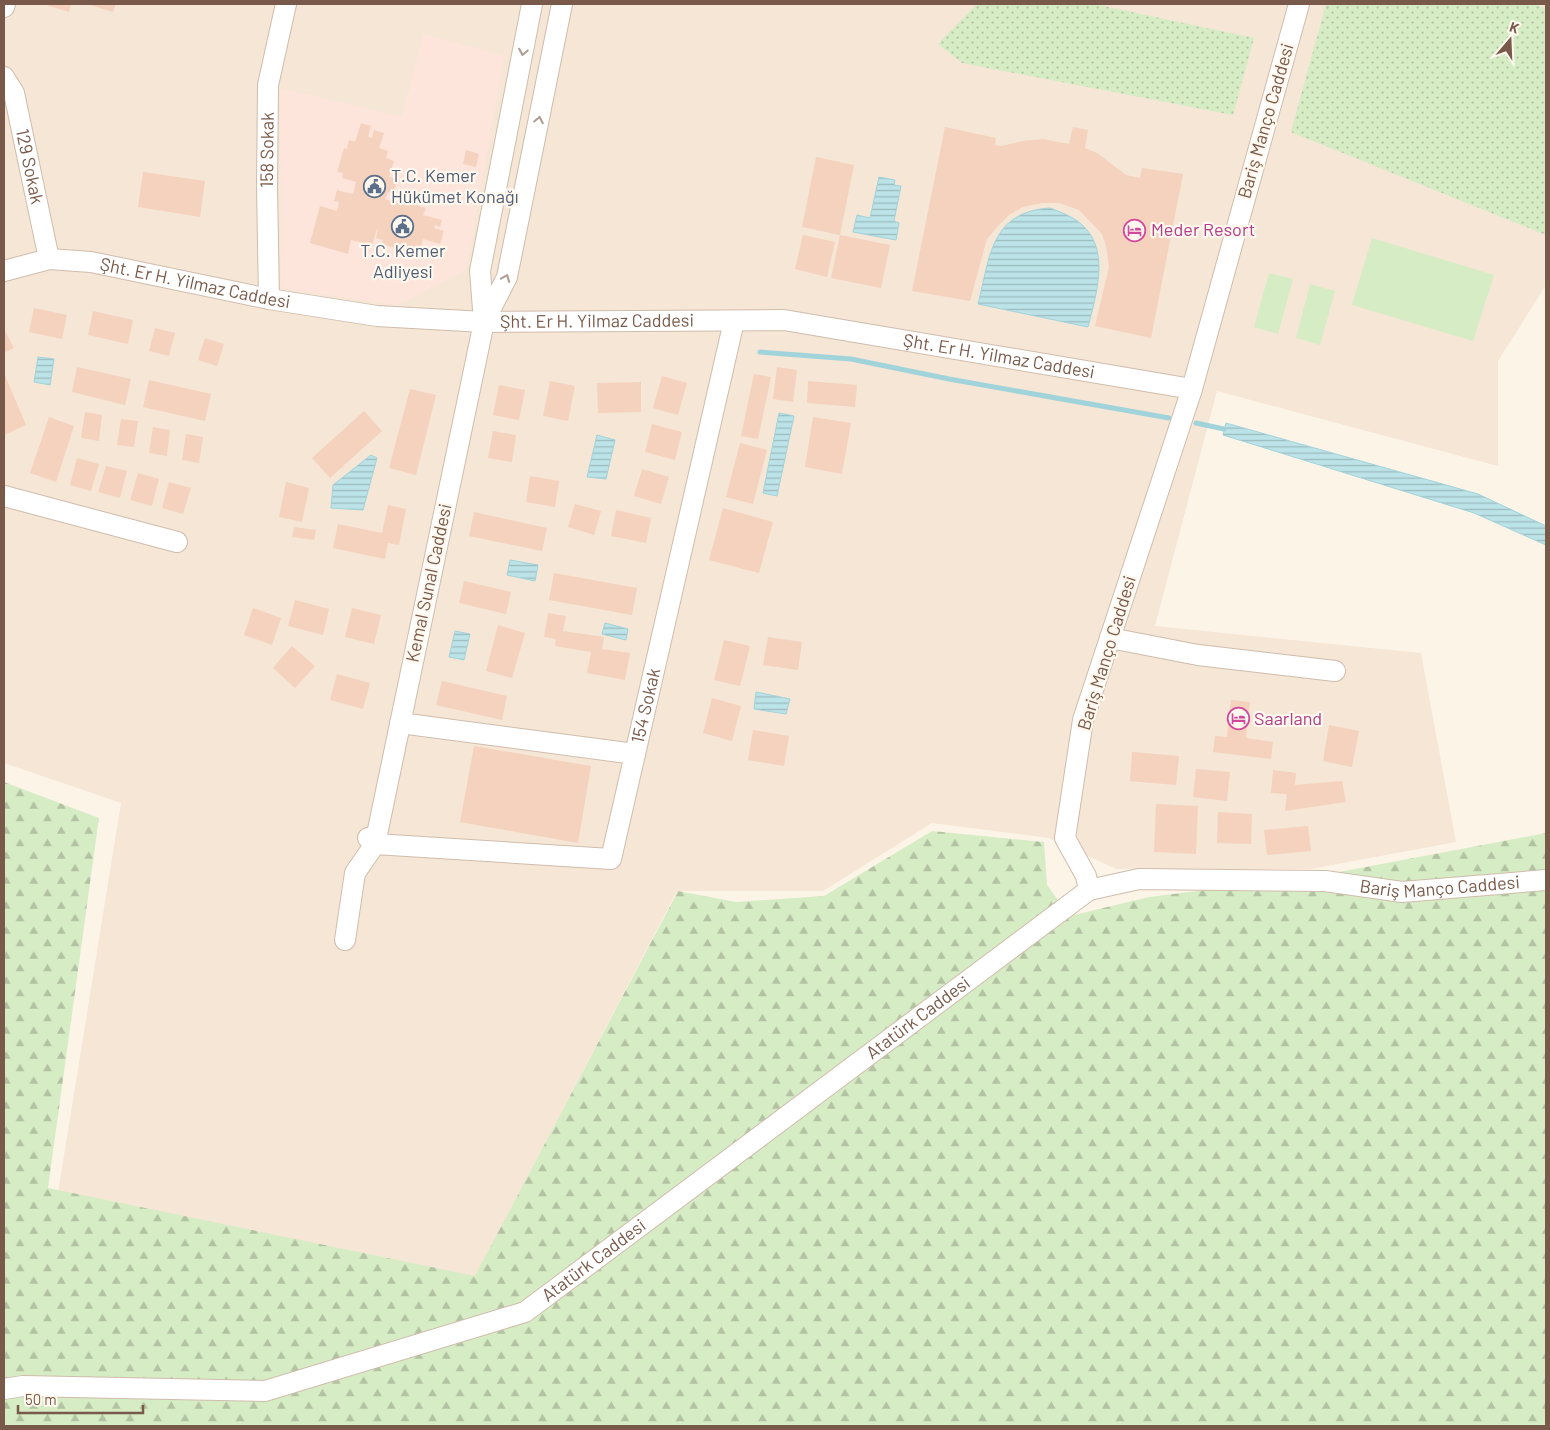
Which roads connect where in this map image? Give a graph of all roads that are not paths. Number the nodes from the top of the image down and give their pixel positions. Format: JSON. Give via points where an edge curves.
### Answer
{"nodes":[{"id":1,"x":286,"y":4,"type":"edge"},
{"id":2,"x":532,"y":4,"type":"edge"},
{"id":3,"x":562,"y":4,"type":"edge"},
{"id":4,"x":1300,"y":4,"type":"edge"},
{"id":5,"x":4,"y":77,"type":"edge"},
{"id":6,"x":498,"y":180,"type":"junction"},
{"id":7,"x":525,"y":187,"type":"junction"},
{"id":8,"x":49,"y":259,"type":"junction"},
{"id":9,"x":4,"y":271,"type":"edge"},
{"id":10,"x":269,"y":299,"type":"junction"},
{"id":11,"x":734,"y":320,"type":"junction"},
{"id":12,"x":484,"y":322,"type":"junction"},
{"id":13,"x":1192,"y":389,"type":"junction"},
{"id":14,"x":4,"y":496,"type":"edge"},
{"id":15,"x":177,"y":542,"type":"dead end"},
{"id":16,"x":1110,"y":638,"type":"junction"},
{"id":17,"x":1335,"y":671,"type":"dead end"},
{"id":18,"x":400,"y":723,"type":"junction"},
{"id":19,"x":635,"y":754,"type":"junction"},
{"id":20,"x":371,"y":841,"type":"junction"},
{"id":21,"x":1546,"y":880,"type":"edge"},
{"id":22,"x":1089,"y":890,"type":"junction"},
{"id":23,"x":346,"y":940,"type":"dead end"},
{"id":24,"x":4,"y":1389,"type":"edge"}],
"edges":[{"from":1,"to":10,"type":"street","name":"158 Sokak","via":[[268,85]]},
{"from":2,"to":6,"type":"street","name":"Kemal Sunal Caddesi","one_way":true},
{"from":7,"to":3,"type":"street","name":"Kemal Sunal Caddesi","one_way":true},
{"from":4,"to":13,"type":"street","name":"Bariş Manço Caddesi"},
{"from":5,"to":8,"type":"street","name":"129 Sokak","via":[[14,93]]},
{"from":6,"to":7,"type":"street"},
{"from":6,"to":12,"type":"street","name":"Kemal Sunal Caddesi","via":[[480,271]]},
{"from":12,"to":7,"type":"street","name":"Kemal Sunal Caddesi","one_way":true,"via":[[508,277]]},
{"from":8,"to":9,"type":"street","name":"Şht. Er H. Yilmaz Caddesi"},
{"from":8,"to":10,"type":"street","name":"Şht. Er H. Yilmaz Caddesi","via":[[91,262]]},
{"from":10,"to":12,"type":"street","name":"Şht. Er H. Yilmaz Caddesi","via":[[377,316]]},
{"from":11,"to":12,"type":"street","name":"Şht. Er H. Yilmaz Caddesi"},
{"from":11,"to":13,"type":"street","name":"Şht. Er H. Yilmaz Caddesi","via":[[784,320]]},
{"from":11,"to":19,"type":"street","name":"154 Sokak"},
{"from":12,"to":18,"type":"street","name":"Kemal Sunal Caddesi"},
{"from":13,"to":16,"type":"street","name":"Bariş Manço Caddesi"},
{"from":14,"to":15,"type":"street"},
{"from":16,"to":17,"type":"street","via":[[1198,655]]},
{"from":16,"to":22,"type":"street","name":"Bariş Manço Caddesi","via":[[1083,720],[1065,838],[1086,876]]},
{"from":18,"to":19,"type":"street"},
{"from":18,"to":20,"type":"street","name":"Kemal Sunal Caddesi"},
{"from":19,"to":20,"type":"street","name":"154 Sokak","via":[[611,859]]},
{"from":20,"to":23,"type":"street","via":[[355,873]]},
{"from":21,"to":22,"type":"street","name":"Bariş Manço Caddesi","via":[[1402,892],[1325,881],[1138,879]]},
{"from":22,"to":24,"type":"street","name":"Atatürk Caddesi","via":[[525,1312],[265,1390],[24,1386]]}]}
